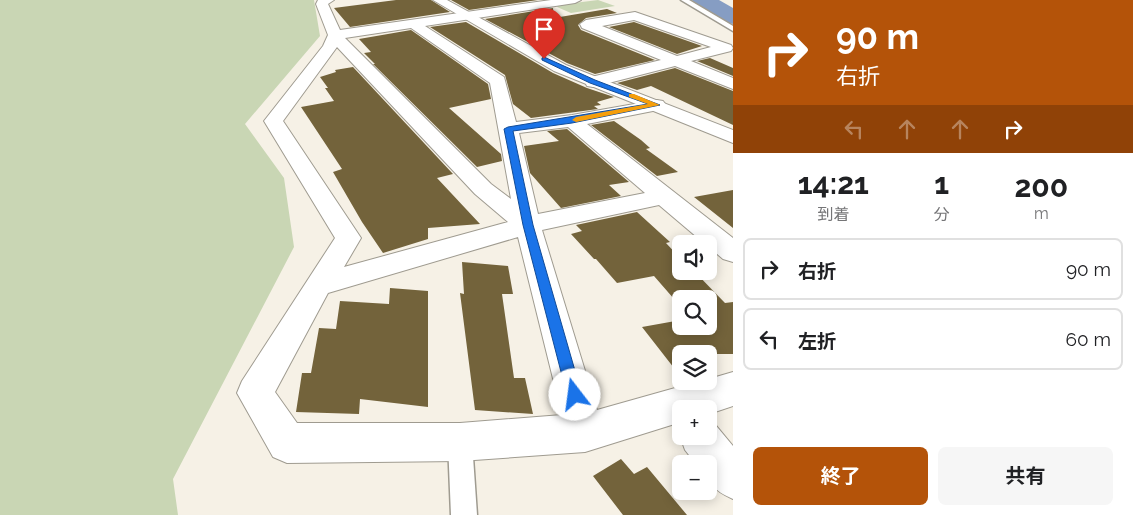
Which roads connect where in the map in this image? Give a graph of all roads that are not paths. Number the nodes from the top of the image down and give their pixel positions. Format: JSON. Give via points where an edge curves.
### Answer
{"nodes":[{"id":1,"x":328,"y":0,"type":"edge"},
{"id":2,"x":439,"y":0,"type":"edge"},
{"id":3,"x":575,"y":0,"type":"edge"},
{"id":4,"x":684,"y":0,"type":"edge"},
{"id":5,"x":543,"y":5,"type":"junction"},
{"id":6,"x":467,"y":16,"type":"junction"},
{"id":7,"x":414,"y":24,"type":"junction"},
{"id":8,"x":587,"y":24,"type":"junction"},
{"id":9,"x":733,"y":29,"type":"edge"},
{"id":10,"x":335,"y":35,"type":"junction"},
{"id":11,"x":676,"y":60,"type":"junction"},
{"id":12,"x":593,"y":82,"type":"junction"},
{"id":13,"x":733,"y":84,"type":"edge"},
{"id":14,"x":657,"y":105,"type":"junction"},
{"id":15,"x":572,"y":120,"type":"junction"},
{"id":16,"x":508,"y":129,"type":"junction"},
{"id":17,"x":733,"y":137,"type":"edge"},
{"id":18,"x":664,"y":196,"type":"junction"},
{"id":19,"x":528,"y":225,"type":"junction"},
{"id":20,"x":733,"y":252,"type":"edge"},
{"id":21,"x":318,"y":285,"type":"junction"},
{"id":22,"x":733,"y":389,"type":"edge"},
{"id":23,"x":704,"y":400,"type":"edge"},
{"id":24,"x":672,"y":411,"type":"edge"},
{"id":25,"x":585,"y":433,"type":"junction"},
{"id":26,"x":460,"y":442,"type":"junction"},
{"id":27,"x":706,"y":445,"type":"edge"},
{"id":28,"x":733,"y":478,"type":"edge"},
{"id":29,"x":464,"y":515,"type":"edge"}],
"edges":[{"from":1,"to":10,"type":"street","via":[[322,4]]},
{"from":2,"to":6,"type":"street"},
{"from":3,"to":5,"type":"street"},
{"from":4,"to":9,"type":"lane"},
{"from":5,"to":6,"type":"street"},
{"from":5,"to":8,"type":"street"},
{"from":6,"to":7,"type":"street"},
{"from":6,"to":12,"type":"street","via":[[560,68]]},
{"from":7,"to":10,"type":"street"},
{"from":7,"to":16,"type":"street","via":[[498,80]]},
{"from":8,"to":11,"type":"street"},
{"from":8,"to":11,"type":"street","via":[[635,16],[726,48]]},
{"from":10,"to":19,"type":"street","via":[[483,189]]},
{"from":10,"to":21,"type":"street","via":[[330,47],[273,121],[348,238]]},
{"from":11,"to":12,"type":"street"},
{"from":11,"to":13,"type":"street"},
{"from":12,"to":14,"type":"street"},
{"from":14,"to":15,"type":"street"},
{"from":14,"to":17,"type":"street"},
{"from":15,"to":16,"type":"street"},
{"from":15,"to":18,"type":"street"},
{"from":16,"to":19,"type":"street"},
{"from":18,"to":19,"type":"street"},
{"from":18,"to":20,"type":"street"},
{"from":19,"to":21,"type":"street"},
{"from":19,"to":25,"type":"street"},
{"from":21,"to":26,"type":"street","via":[[255,393],[287,443]]},
{"from":22,"to":23,"type":"street"},
{"from":24,"to":25,"type":"street"},
{"from":25,"to":26,"type":"street"},
{"from":26,"to":29,"type":"lane"},
{"from":27,"to":28,"type":"street"}]}
